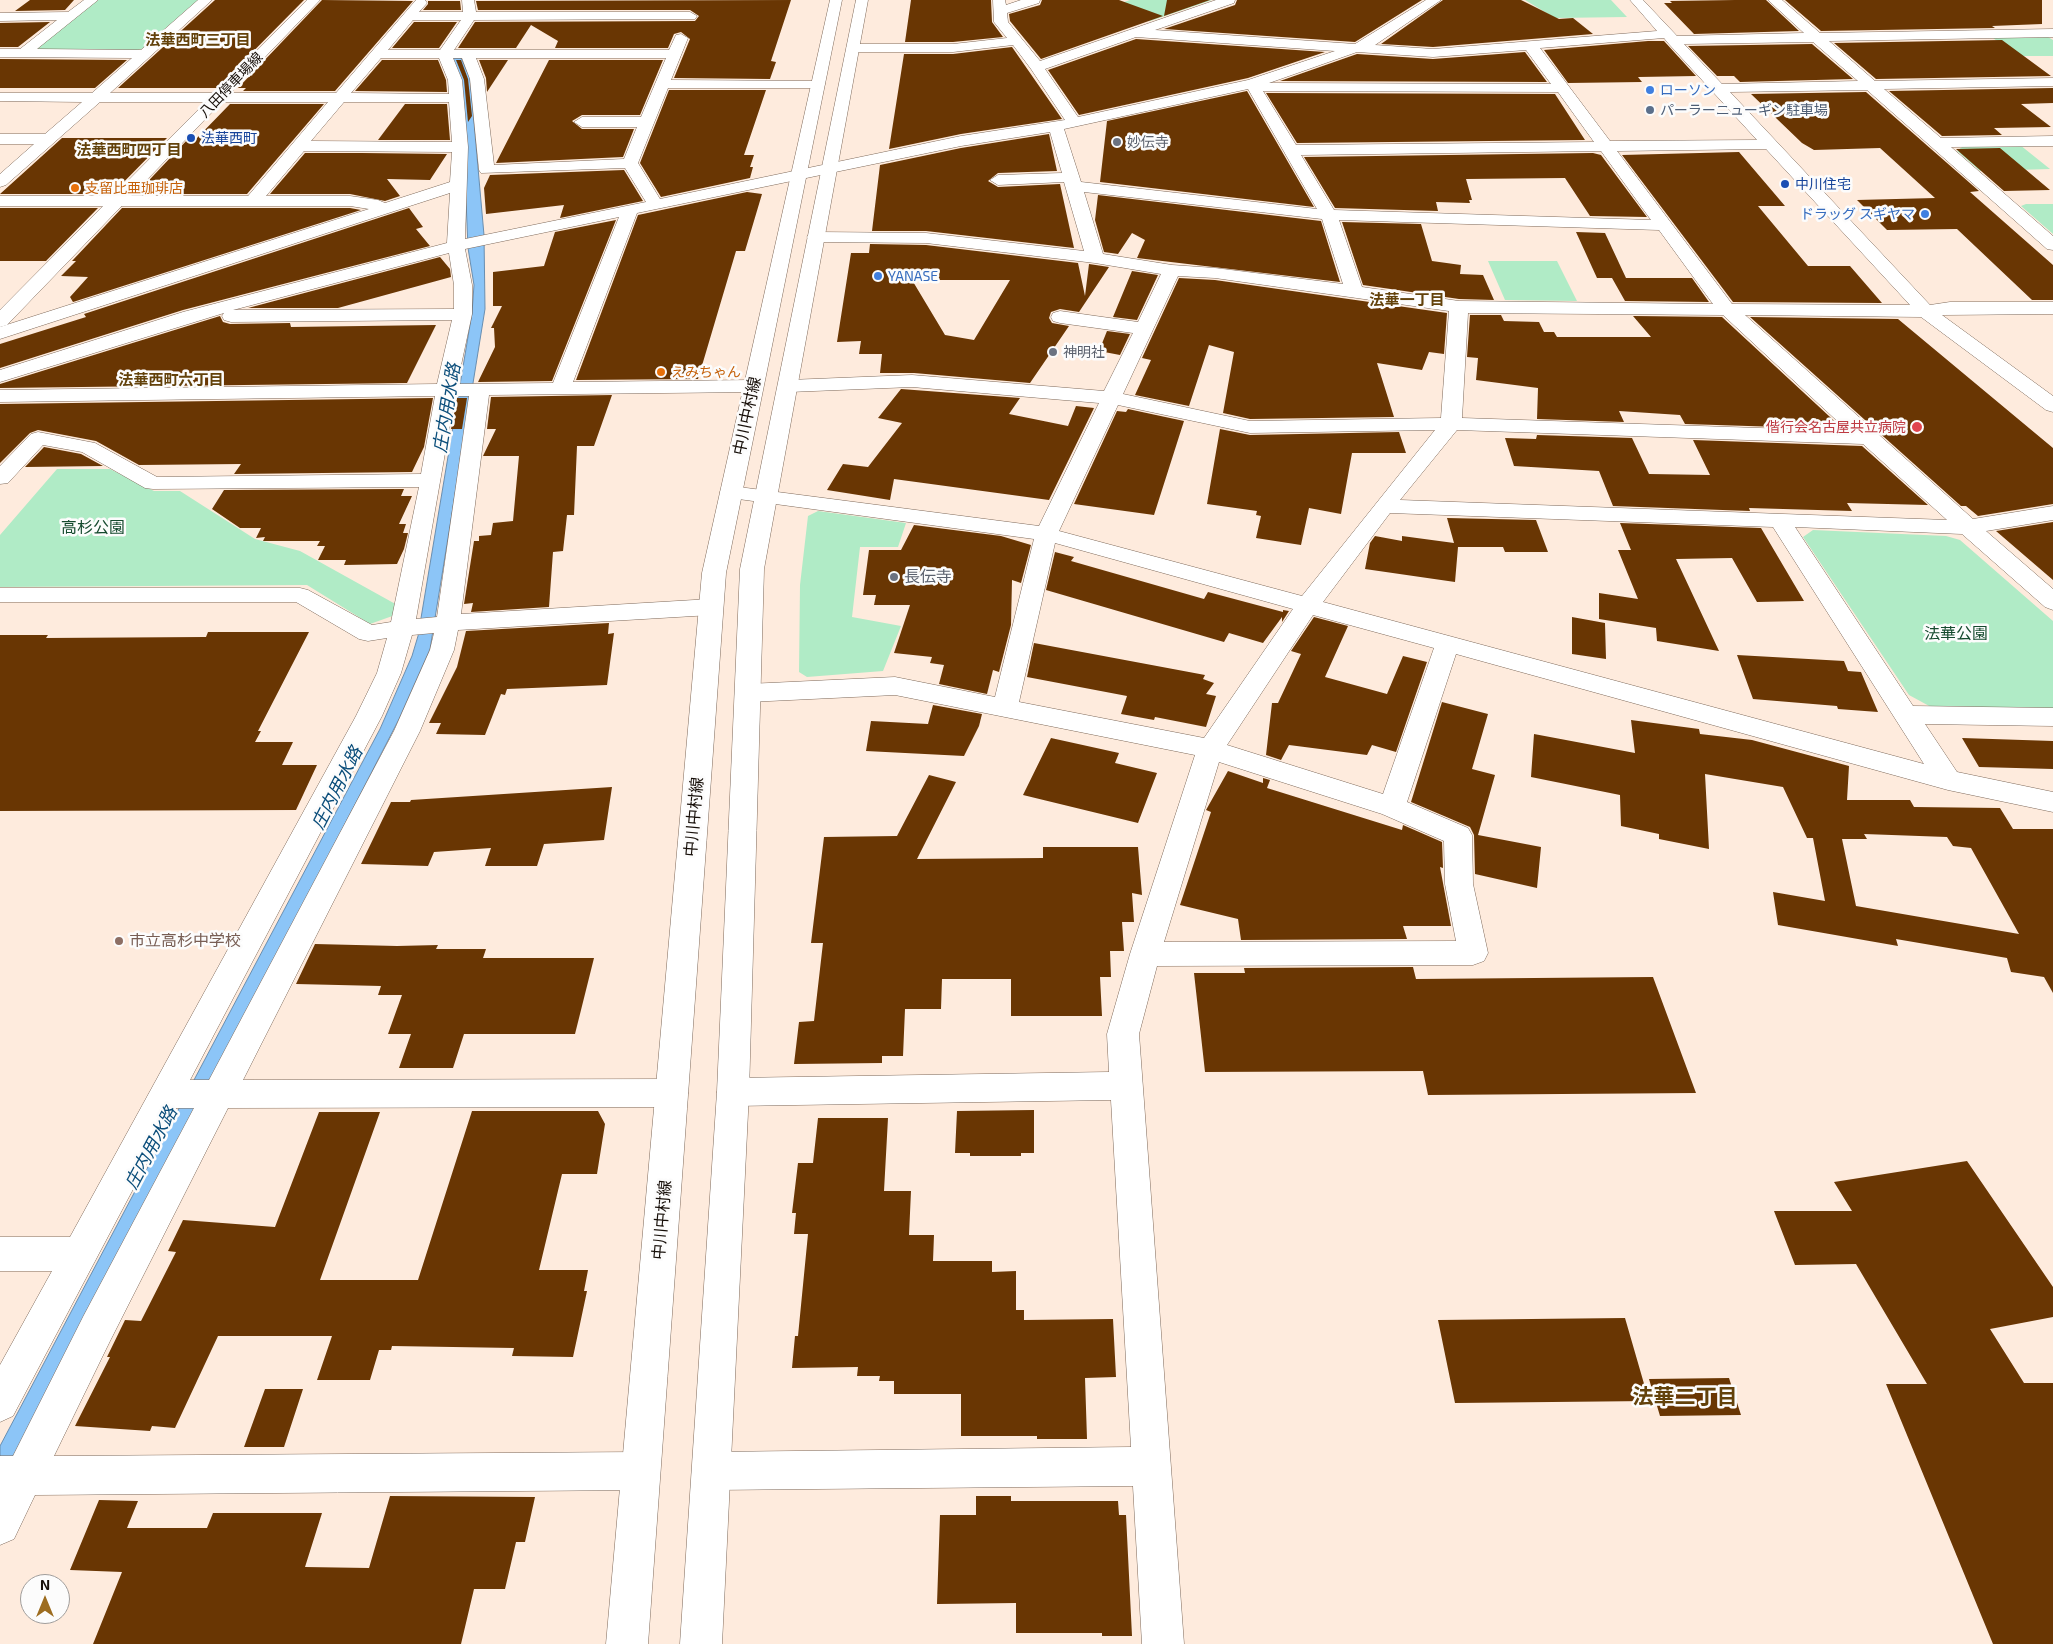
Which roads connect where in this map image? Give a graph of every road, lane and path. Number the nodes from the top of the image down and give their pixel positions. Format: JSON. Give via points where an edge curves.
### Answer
{"nodes":[{"id":1,"x":92,"y":0,"type":"edge"},
{"id":2,"x":206,"y":0,"type":"edge"},
{"id":3,"x":314,"y":0,"type":"edge"},
{"id":4,"x":422,"y":0,"type":"edge"},
{"id":5,"x":696,"y":0,"type":"edge"},
{"id":6,"x":836,"y":0,"type":"edge"},
{"id":7,"x":862,"y":0,"type":"edge"},
{"id":8,"x":1034,"y":0,"type":"edge"},
{"id":9,"x":1229,"y":0,"type":"edge"},
{"id":10,"x":1435,"y":0,"type":"edge"},
{"id":11,"x":1636,"y":0,"type":"edge"},
{"id":12,"x":1774,"y":0,"type":"edge"},
{"id":13,"x":999,"y":5,"type":"edge"},
{"id":14,"x":469,"y":8,"type":"edge"},
{"id":15,"x":0,"y":16,"type":"edge"},
{"id":16,"x":71,"y":16,"type":"junction"},
{"id":17,"x":408,"y":16,"type":"junction"},
{"id":18,"x":690,"y":16,"type":"junction"},
{"id":19,"x":1136,"y":33,"type":"junction"},
{"id":20,"x":2053,"y":33,"type":"edge"},
{"id":21,"x":1670,"y":37,"type":"junction"},
{"id":22,"x":1815,"y":37,"type":"junction"},
{"id":23,"x":1016,"y":41,"type":"junction"},
{"id":24,"x":1530,"y":45,"type":"junction"},
{"id":25,"x":853,"y":48,"type":"junction"},
{"id":26,"x":1356,"y":48,"type":"junction"},
{"id":27,"x":23,"y":53,"type":"junction"},
{"id":28,"x":0,"y":54,"type":"edge"},
{"id":29,"x":145,"y":54,"type":"junction"},
{"id":30,"x":376,"y":54,"type":"junction"},
{"id":31,"x":455,"y":54,"type":"junction"},
{"id":32,"x":674,"y":54,"type":"junction"},
{"id":33,"x":1037,"y":67,"type":"junction"},
{"id":34,"x":2053,"y":82,"type":"edge"},
{"id":35,"x":662,"y":84,"type":"junction"},
{"id":36,"x":818,"y":84,"type":"junction"},
{"id":37,"x":1252,"y":84,"type":"junction"},
{"id":38,"x":1868,"y":85,"type":"junction"},
{"id":39,"x":1562,"y":88,"type":"junction"},
{"id":40,"x":1718,"y":88,"type":"junction"},
{"id":41,"x":0,"y":97,"type":"edge"},
{"id":42,"x":96,"y":97,"type":"junction"},
{"id":43,"x":219,"y":97,"type":"junction"},
{"id":44,"x":339,"y":98,"type":"junction"},
{"id":45,"x":456,"y":98,"type":"junction"},
{"id":46,"x":1073,"y":121,"type":"junction"},
{"id":47,"x":582,"y":122,"type":"dead end"},
{"id":48,"x":646,"y":122,"type":"junction"},
{"id":49,"x":1056,"y":126,"type":"junction"},
{"id":50,"x":0,"y":138,"type":"edge"},
{"id":51,"x":49,"y":139,"type":"junction"},
{"id":52,"x":2053,"y":141,"type":"edge"},
{"id":53,"x":1936,"y":143,"type":"junction"},
{"id":54,"x":1770,"y":144,"type":"junction"},
{"id":55,"x":298,"y":146,"type":"junction"},
{"id":56,"x":1604,"y":146,"type":"junction"},
{"id":57,"x":460,"y":147,"type":"junction"},
{"id":58,"x":1291,"y":150,"type":"junction"},
{"id":59,"x":630,"y":163,"type":"junction"},
{"id":60,"x":828,"y":170,"type":"junction"},
{"id":61,"x":799,"y":176,"type":"junction"},
{"id":62,"x":998,"y":180,"type":"dead end"},
{"id":63,"x":0,"y":182,"type":"edge"},
{"id":64,"x":1073,"y":182,"type":"junction"},
{"id":65,"x":459,"y":185,"type":"junction"},
{"id":66,"x":0,"y":201,"type":"edge"},
{"id":67,"x":117,"y":202,"type":"junction"},
{"id":68,"x":252,"y":202,"type":"junction"},
{"id":69,"x":656,"y":205,"type":"junction"},
{"id":70,"x":390,"y":206,"type":"junction"},
{"id":71,"x":630,"y":210,"type":"junction"},
{"id":72,"x":1329,"y":214,"type":"junction"},
{"id":73,"x":1665,"y":226,"type":"junction"},
{"id":74,"x":816,"y":237,"type":"junction"},
{"id":75,"x":460,"y":245,"type":"junction"},
{"id":76,"x":2053,"y":245,"type":"edge"},
{"id":77,"x":1095,"y":258,"type":"junction"},
{"id":78,"x":1172,"y":270,"type":"junction"},
{"id":79,"x":1354,"y":291,"type":"junction"},
{"id":80,"x":1459,"y":307,"type":"junction"},
{"id":81,"x":1726,"y":308,"type":"junction"},
{"id":82,"x":2053,"y":308,"type":"edge"},
{"id":83,"x":1925,"y":311,"type":"junction"},
{"id":84,"x":463,"y":314,"type":"junction"},
{"id":85,"x":190,"y":316,"type":"junction"},
{"id":86,"x":1060,"y":317,"type":"dead end"},
{"id":87,"x":0,"y":321,"type":"edge"},
{"id":88,"x":1144,"y":330,"type":"junction"},
{"id":89,"x":0,"y":333,"type":"edge"},
{"id":90,"x":0,"y":376,"type":"edge"},
{"id":91,"x":752,"y":386,"type":"junction"},
{"id":92,"x":788,"y":386,"type":"junction"},
{"id":93,"x":561,"y":388,"type":"junction"},
{"id":94,"x":464,"y":389,"type":"junction"},
{"id":95,"x":0,"y":396,"type":"edge"},
{"id":96,"x":1112,"y":398,"type":"junction"},
{"id":97,"x":2053,"y":406,"type":"edge"},
{"id":98,"x":1451,"y":424,"type":"junction"},
{"id":99,"x":1868,"y":438,"type":"junction"},
{"id":100,"x":0,"y":478,"type":"edge"},
{"id":101,"x":431,"y":480,"type":"junction"},
{"id":102,"x":731,"y":492,"type":"junction"},
{"id":103,"x":767,"y":496,"type":"junction"},
{"id":104,"x":1384,"y":506,"type":"junction"},
{"id":105,"x":2053,"y":513,"type":"edge"},
{"id":106,"x":1780,"y":521,"type":"junction"},
{"id":107,"x":1967,"y":527,"type":"junction"},
{"id":108,"x":1046,"y":534,"type":"junction"},
{"id":109,"x":0,"y":594,"type":"edge"},
{"id":110,"x":2053,"y":602,"type":"edge"},
{"id":111,"x":1308,"y":605,"type":"junction"},
{"id":112,"x":711,"y":607,"type":"junction"},
{"id":113,"x":426,"y":626,"type":"junction"},
{"id":114,"x":1447,"y":644,"type":"junction"},
{"id":115,"x":748,"y":693,"type":"junction"},
{"id":116,"x":1005,"y":708,"type":"junction"},
{"id":117,"x":1906,"y":715,"type":"junction"},
{"id":118,"x":2053,"y":717,"type":"edge"},
{"id":119,"x":1210,"y":749,"type":"junction"},
{"id":120,"x":1948,"y":780,"type":"junction"},
{"id":121,"x":2053,"y":802,"type":"edge"},
{"id":122,"x":1392,"y":808,"type":"junction"},
{"id":123,"x":1145,"y":954,"type":"junction"},
{"id":124,"x":1126,"y":1086,"type":"junction"},
{"id":125,"x":733,"y":1092,"type":"junction"},
{"id":126,"x":672,"y":1093,"type":"junction"},
{"id":127,"x":172,"y":1094,"type":"junction"},
{"id":128,"x":216,"y":1094,"type":"junction"},
{"id":129,"x":0,"y":1254,"type":"edge"},
{"id":130,"x":79,"y":1254,"type":"junction"},
{"id":131,"x":0,"y":1403,"type":"edge"},
{"id":132,"x":1151,"y":1466,"type":"junction"},
{"id":133,"x":640,"y":1471,"type":"junction"},
{"id":134,"x":711,"y":1471,"type":"junction"},
{"id":135,"x":12,"y":1476,"type":"edge"},
{"id":136,"x":0,"y":1525,"type":"edge"},
{"id":137,"x":627,"y":1644,"type":"edge"},
{"id":138,"x":701,"y":1644,"type":"edge"},
{"id":139,"x":1163,"y":1644,"type":"edge"}],
"edges":[{"from":1,"to":16,"type":"street"},
{"from":2,"to":29,"type":"street"},
{"from":3,"to":43,"type":"street","name":"八田停車場線"},
{"from":4,"to":17,"type":"street"},
{"from":5,"to":18,"type":"street"},
{"from":6,"to":36,"type":"street","name":"中川中村線"},
{"from":7,"to":25,"type":"street"},
{"from":8,"to":13,"type":"street"},
{"from":9,"to":19,"type":"street"},
{"from":10,"to":26,"type":"street"},
{"from":11,"to":21,"type":"street"},
{"from":12,"to":22,"type":"street"},
{"from":13,"to":23,"type":"street","via":[[1001,22]]},
{"from":14,"to":17,"type":"street"},
{"from":14,"to":18,"type":"street"},
{"from":14,"to":31,"type":"street"},
{"from":15,"to":16,"type":"street"},
{"from":16,"to":27,"type":"street"},
{"from":17,"to":30,"type":"street"},
{"from":18,"to":32,"type":"street"},
{"from":19,"to":26,"type":"street"},
{"from":19,"to":33,"type":"street"},
{"from":20,"to":22,"type":"street"},
{"from":21,"to":22,"type":"street"},
{"from":21,"to":24,"type":"street"},
{"from":21,"to":40,"type":"street"},
{"from":22,"to":38,"type":"street"},
{"from":23,"to":25,"type":"street","via":[[952,48]]},
{"from":23,"to":33,"type":"street"},
{"from":24,"to":26,"type":"street","via":[[1433,53]]},
{"from":24,"to":39,"type":"street"},
{"from":25,"to":60,"type":"street"},
{"from":26,"to":37,"type":"street"},
{"from":27,"to":28,"type":"street"},
{"from":27,"to":29,"type":"street"},
{"from":29,"to":42,"type":"street"},
{"from":30,"to":31,"type":"street"},
{"from":30,"to":44,"type":"street"},
{"from":31,"to":32,"type":"street"},
{"from":31,"to":45,"type":"street"},
{"from":31,"to":59,"type":"street","via":[[477,79],[487,170]]},
{"from":32,"to":35,"type":"street"},
{"from":33,"to":46,"type":"street"},
{"from":34,"to":38,"type":"street"},
{"from":35,"to":36,"type":"street"},
{"from":35,"to":48,"type":"street"},
{"from":36,"to":61,"type":"street","name":"中川中村線"},
{"from":37,"to":39,"type":"street","via":[[1272,88]]},
{"from":37,"to":46,"type":"street"},
{"from":37,"to":58,"type":"street"},
{"from":38,"to":40,"type":"street"},
{"from":38,"to":53,"type":"street"},
{"from":39,"to":56,"type":"street"},
{"from":40,"to":54,"type":"street"},
{"from":41,"to":42,"type":"street"},
{"from":42,"to":43,"type":"street"},
{"from":42,"to":51,"type":"street"},
{"from":43,"to":44,"type":"street"},
{"from":43,"to":67,"type":"street","name":"八田停車場線"},
{"from":44,"to":45,"type":"street"},
{"from":44,"to":55,"type":"street"},
{"from":45,"to":57,"type":"street"},
{"from":46,"to":49,"type":"street"},
{"from":47,"to":48,"type":"street"},
{"from":48,"to":59,"type":"street"},
{"from":49,"to":60,"type":"street","via":[[960,140]]},
{"from":49,"to":64,"type":"street"},
{"from":50,"to":51,"type":"street"},
{"from":51,"to":63,"type":"street"},
{"from":52,"to":53,"type":"street"},
{"from":53,"to":76,"type":"street"},
{"from":54,"to":56,"type":"street"},
{"from":54,"to":83,"type":"street"},
{"from":55,"to":57,"type":"street"},
{"from":55,"to":68,"type":"street"},
{"from":56,"to":58,"type":"street"},
{"from":56,"to":73,"type":"street"},
{"from":57,"to":65,"type":"street"},
{"from":58,"to":72,"type":"street"},
{"from":59,"to":69,"type":"street"},
{"from":60,"to":61,"type":"street"},
{"from":60,"to":74,"type":"street"},
{"from":61,"to":69,"type":"street"},
{"from":61,"to":91,"type":"street","name":"中川中村線"},
{"from":62,"to":64,"type":"street"},
{"from":64,"to":72,"type":"street"},
{"from":64,"to":77,"type":"street"},
{"from":65,"to":70,"type":"street"},
{"from":65,"to":75,"type":"street"},
{"from":66,"to":67,"type":"street"},
{"from":67,"to":68,"type":"street"},
{"from":67,"to":87,"type":"street","name":"八田停車場線"},
{"from":68,"to":70,"type":"street","via":[[350,201]]},
{"from":69,"to":71,"type":"street"},
{"from":70,"to":89,"type":"street"},
{"from":71,"to":75,"type":"street"},
{"from":71,"to":93,"type":"street"},
{"from":72,"to":73,"type":"street"},
{"from":72,"to":79,"type":"street"},
{"from":73,"to":81,"type":"street"},
{"from":74,"to":77,"type":"street","via":[[926,238]]},
{"from":74,"to":92,"type":"street"},
{"from":75,"to":84,"type":"street"},
{"from":75,"to":85,"type":"street"},
{"from":77,"to":78,"type":"street"},
{"from":78,"to":79,"type":"street"},
{"from":78,"to":88,"type":"street"},
{"from":79,"to":80,"type":"street"},
{"from":80,"to":81,"type":"street"},
{"from":80,"to":98,"type":"street"},
{"from":81,"to":83,"type":"street"},
{"from":81,"to":99,"type":"street"},
{"from":82,"to":83,"type":"street"},
{"from":83,"to":97,"type":"street"},
{"from":84,"to":85,"type":"street"},
{"from":84,"to":94,"type":"street"},
{"from":85,"to":90,"type":"street"},
{"from":86,"to":88,"type":"street"},
{"from":88,"to":96,"type":"street"},
{"from":91,"to":93,"type":"street"},
{"from":91,"to":102,"type":"street","name":"中川中村線"},
{"from":92,"to":96,"type":"street","via":[[912,381]]},
{"from":92,"to":103,"type":"street"},
{"from":93,"to":94,"type":"street"},
{"from":94,"to":95,"type":"street"},
{"from":94,"to":101,"type":"street"},
{"from":94,"to":113,"type":"street"},
{"from":96,"to":98,"type":"street","via":[[1250,427]]},
{"from":96,"to":108,"type":"street"},
{"from":98,"to":99,"type":"street"},
{"from":98,"to":104,"type":"street"},
{"from":99,"to":107,"type":"street"},
{"from":100,"to":101,"type":"street","via":[[38,438],[88,447],[153,483]]},
{"from":101,"to":113,"type":"street"},
{"from":102,"to":103,"type":"street"},
{"from":102,"to":112,"type":"street","name":"中川中村線","via":[[714,573]]},
{"from":103,"to":108,"type":"street"},
{"from":103,"to":115,"type":"street","via":[[752,569]]},
{"from":104,"to":106,"type":"street"},
{"from":104,"to":111,"type":"street"},
{"from":105,"to":107,"type":"street"},
{"from":106,"to":107,"type":"street"},
{"from":106,"to":117,"type":"street"},
{"from":107,"to":110,"type":"street"},
{"from":108,"to":111,"type":"street"},
{"from":108,"to":116,"type":"street"},
{"from":109,"to":113,"type":"street","via":[[300,595],[368,633]]},
{"from":111,"to":114,"type":"street"},
{"from":111,"to":119,"type":"street"},
{"from":112,"to":113,"type":"street"},
{"from":112,"to":126,"type":"street","name":"中川中村線"},
{"from":113,"to":127,"type":"street","via":[[389,673]]},
{"from":113,"to":128,"type":"street","via":[[442,650],[407,731]]},
{"from":114,"to":120,"type":"street"},
{"from":114,"to":122,"type":"street"},
{"from":115,"to":116,"type":"street","via":[[895,686]]},
{"from":115,"to":125,"type":"street"},
{"from":116,"to":119,"type":"street"},
{"from":117,"to":118,"type":"street"},
{"from":117,"to":120,"type":"street"},
{"from":119,"to":122,"type":"street"},
{"from":119,"to":123,"type":"street"},
{"from":120,"to":121,"type":"street"},
{"from":122,"to":123,"type":"street","via":[[1458,835],[1459,884],[1473,953]]},
{"from":123,"to":124,"type":"street","via":[[1123,1034]]},
{"from":124,"to":125,"type":"street"},
{"from":124,"to":132,"type":"street"},
{"from":125,"to":134,"type":"street"},
{"from":126,"to":128,"type":"street"},
{"from":126,"to":133,"type":"street","name":"中川中村線"},
{"from":127,"to":128,"type":"street"},
{"from":127,"to":130,"type":"street"},
{"from":128,"to":135,"type":"street","via":[[97,1328]]},
{"from":129,"to":130,"type":"street"},
{"from":130,"to":131,"type":"street"},
{"from":132,"to":134,"type":"street"},
{"from":132,"to":139,"type":"street"},
{"from":133,"to":135,"type":"street"},
{"from":133,"to":137,"type":"street","name":"中川中村線"},
{"from":134,"to":138,"type":"street"},
{"from":135,"to":136,"type":"street"}]}
